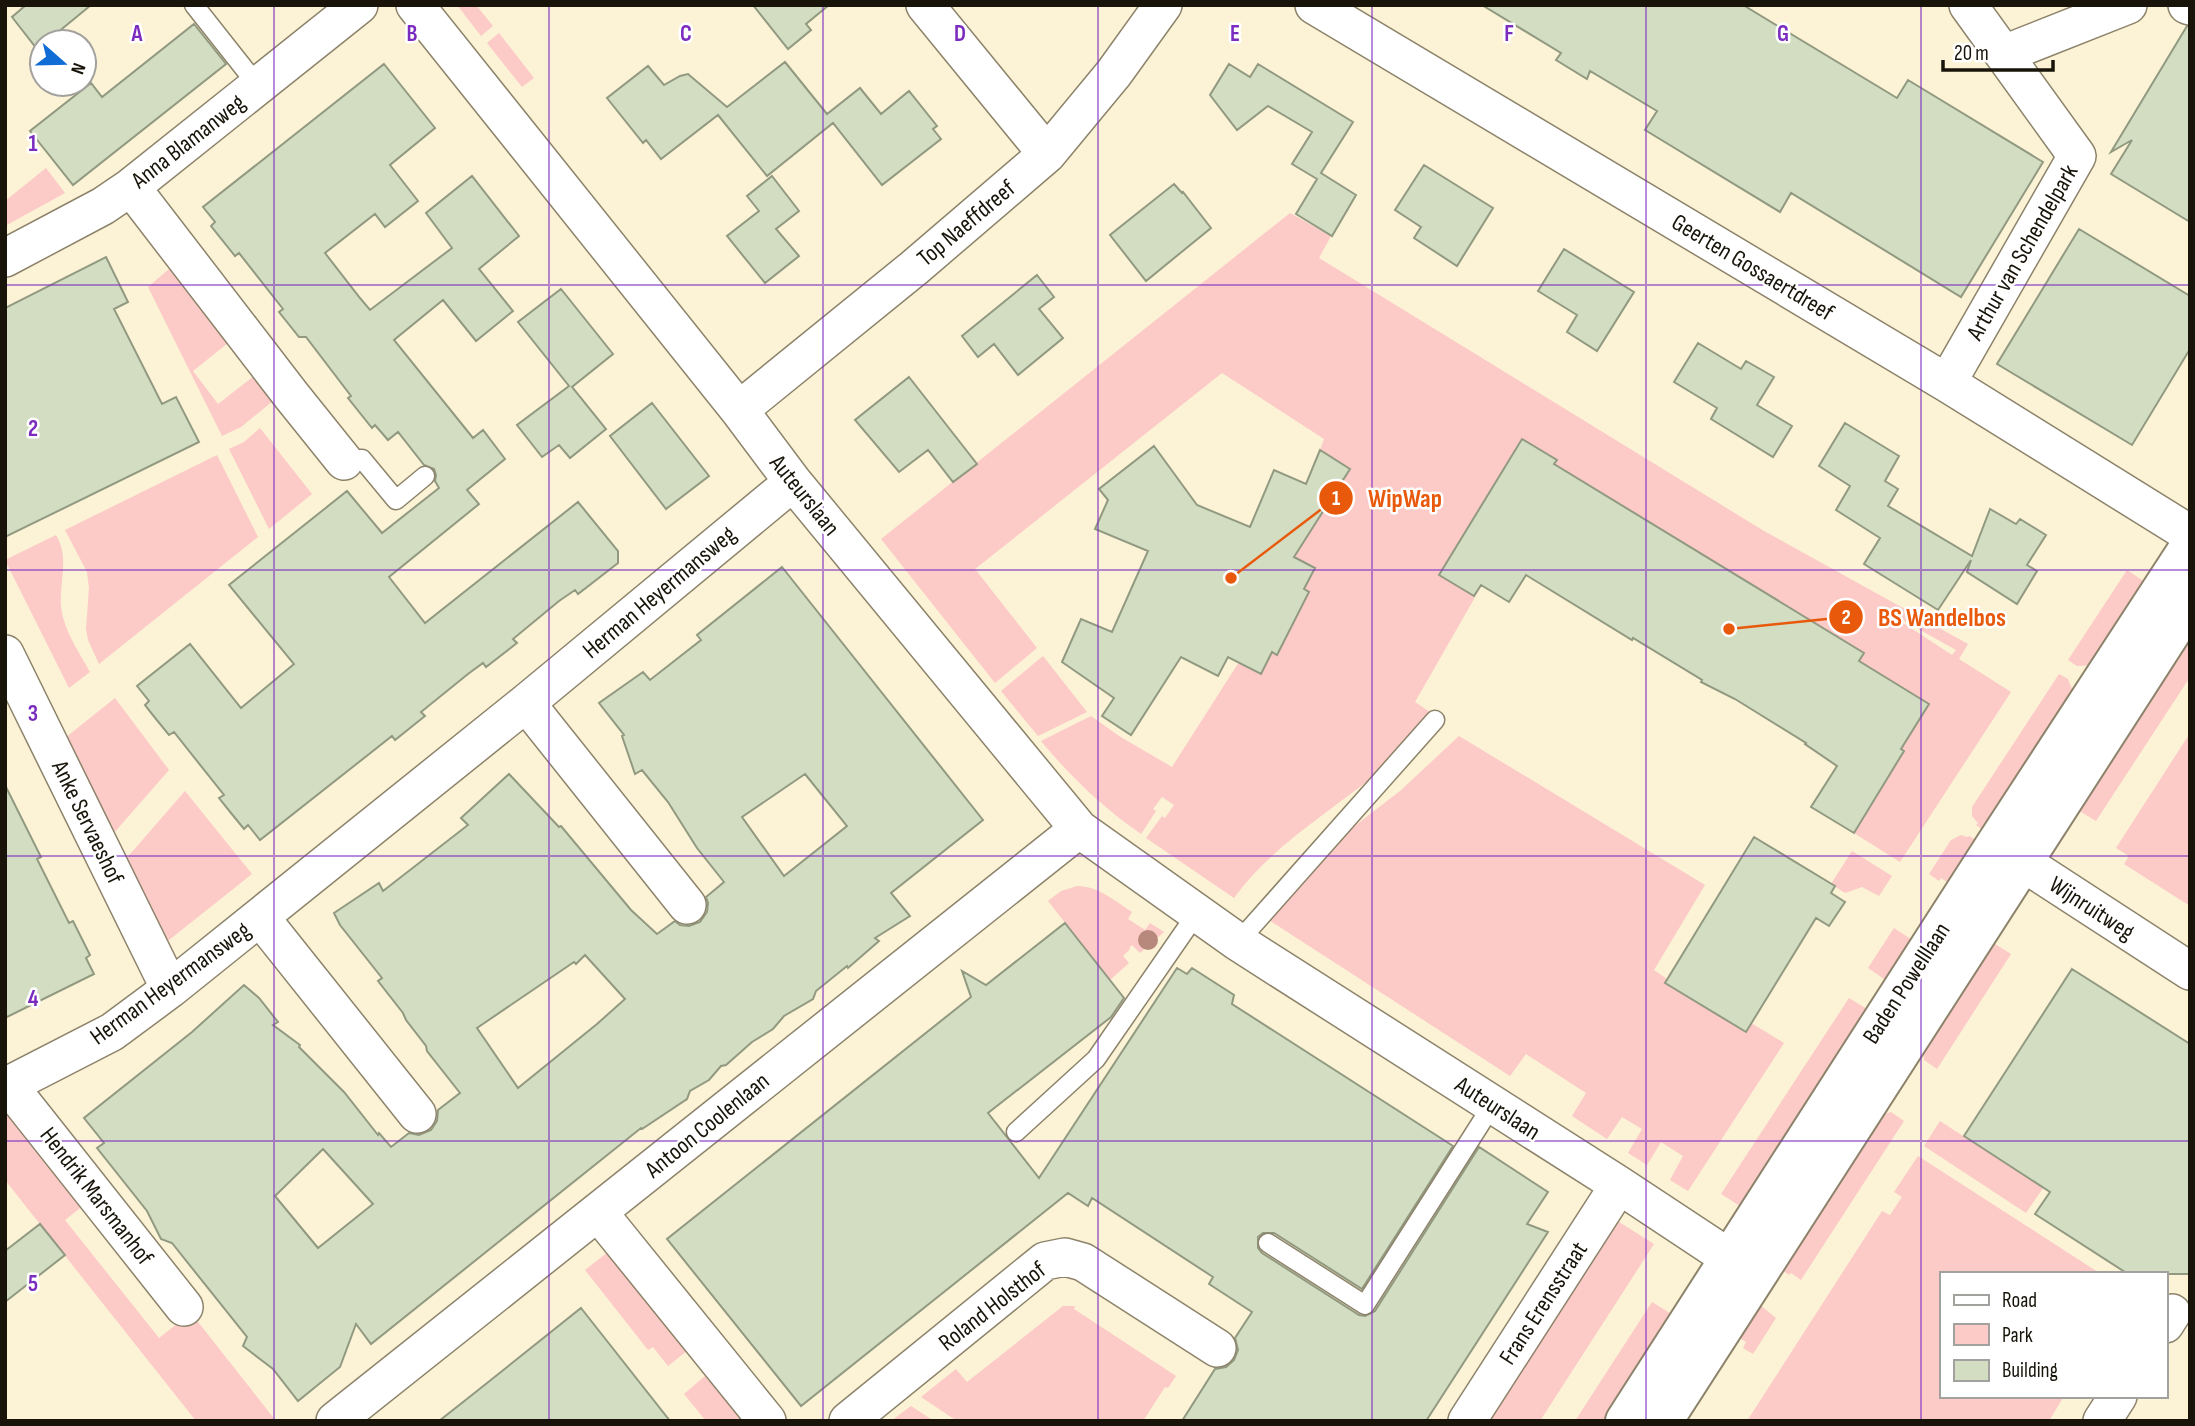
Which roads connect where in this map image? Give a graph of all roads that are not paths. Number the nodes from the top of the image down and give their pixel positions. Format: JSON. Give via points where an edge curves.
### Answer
{"nodes":[{"id":1,"x":194,"y":5,"type":"edge"},
{"id":2,"x":359,"y":5,"type":"edge"},
{"id":3,"x":415,"y":5,"type":"edge"},
{"id":4,"x":925,"y":5,"type":"edge"},
{"id":5,"x":1163,"y":5,"type":"edge"},
{"id":6,"x":1314,"y":5,"type":"edge"},
{"id":7,"x":1968,"y":5,"type":"edge"},
{"id":8,"x":2128,"y":5,"type":"edge"},
{"id":9,"x":2004,"y":54,"type":"junction"},
{"id":10,"x":258,"y":86,"type":"junction"},
{"id":11,"x":1047,"y":154,"type":"junction"},
{"id":12,"x":131,"y":187,"type":"junction"},
{"id":13,"x":5,"y":258,"type":"edge"},
{"id":14,"x":1947,"y":383,"type":"junction"},
{"id":15,"x":739,"y":410,"type":"junction"},
{"id":16,"x":344,"y":461,"type":"joint"},
{"id":17,"x":425,"y":476,"type":"dead end"},
{"id":18,"x":793,"y":482,"type":"junction"},
{"id":19,"x":2190,"y":534,"type":"edge"},
{"id":20,"x":2190,"y":547,"type":"edge"},
{"id":21,"x":2190,"y":603,"type":"edge"},
{"id":22,"x":5,"y":654,"type":"edge"},
{"id":23,"x":526,"y":703,"type":"junction"},
{"id":24,"x":1435,"y":720,"type":"dead end"},
{"id":25,"x":1079,"y":829,"type":"junction"},
{"id":26,"x":2009,"y":854,"type":"junction"},
{"id":27,"x":687,"y":905,"type":"dead end"},
{"id":28,"x":1197,"y":913,"type":"junction"},
{"id":29,"x":260,"y":917,"type":"junction"},
{"id":30,"x":1238,"y":942,"type":"junction"},
{"id":31,"x":2190,"y":971,"type":"edge"},
{"id":32,"x":170,"y":989,"type":"junction"},
{"id":33,"x":7,"y":1087,"type":"edge"},
{"id":34,"x":1493,"y":1104,"type":"junction"},
{"id":35,"x":417,"y":1114,"type":"dead end"},
{"id":36,"x":1016,"y":1132,"type":"dead end"},
{"id":37,"x":1619,"y":1185,"type":"junction"},
{"id":38,"x":598,"y":1212,"type":"junction"},
{"id":39,"x":1268,"y":1243,"type":"dead end"},
{"id":40,"x":1743,"y":1268,"type":"junction"},
{"id":41,"x":184,"y":1307,"type":"dead end"},
{"id":42,"x":1217,"y":1348,"type":"dead end"},
{"id":43,"x":2117,"y":1398,"type":"edge"},
{"id":44,"x":335,"y":1421,"type":"edge"},
{"id":45,"x":767,"y":1421,"type":"edge"},
{"id":46,"x":848,"y":1421,"type":"edge"},
{"id":47,"x":1466,"y":1421,"type":"edge"},
{"id":48,"x":1625,"y":1421,"type":"edge"},
{"id":49,"x":1663,"y":1421,"type":"edge"},
{"id":50,"x":2102,"y":1421,"type":"edge"}],
"edges":[{"from":1,"to":10,"type":"lane"},
{"from":2,"to":10,"type":"street","name":"Anna Blamanweg"},
{"from":3,"to":15,"type":"street","name":"Auteurslaan"},
{"from":4,"to":11,"type":"street"},
{"from":5,"to":11,"type":"street","name":"Top Naeffdreef"},
{"from":6,"to":14,"type":"street","name":"Geerten Gossaertdreef"},
{"from":7,"to":9,"type":"street","name":"Arthur van Schendelpark"},
{"from":8,"to":9,"type":"street"},
{"from":9,"to":14,"type":"street","name":"Arthur van Schendelpark","via":[[2077,156]]},
{"from":10,"to":12,"type":"street","name":"Anna Blamanweg"},
{"from":11,"to":15,"type":"street","name":"Top Naeffdreef"},
{"from":12,"to":13,"type":"street","name":"Anna Blamanweg"},
{"from":12,"to":16,"type":"street"},
{"from":14,"to":19,"type":"street","name":"Geerten Gossaertdreef"},
{"from":15,"to":18,"type":"street","name":"Auteurslaan"},
{"from":16,"to":17,"type":"lane","via":[[362,459],[396,500]]},
{"from":18,"to":23,"type":"street","name":"Herman Heyermansweg"},
{"from":18,"to":25,"type":"street","name":"Auteurslaan"},
{"from":20,"to":26,"type":"street","name":"Baden Powelllaan"},
{"from":21,"to":26,"type":"street","name":"Baden Powelllaan"},
{"from":22,"to":32,"type":"street","name":"Anke Servaeshof"},
{"from":23,"to":27,"type":"street"},
{"from":23,"to":29,"type":"street","name":"Herman Heyermansweg"},
{"from":24,"to":30,"type":"lane"},
{"from":25,"to":28,"type":"street","name":"Auteurslaan"},
{"from":25,"to":38,"type":"street","name":"Antoon Coolenlaan"},
{"from":26,"to":31,"type":"street","name":"Wijnruitweg"},
{"from":26,"to":40,"type":"street","name":"Baden Powelllaan"},
{"from":28,"to":30,"type":"street","name":"Auteurslaan"},
{"from":28,"to":36,"type":"lane","via":[[1096,1059]]},
{"from":29,"to":32,"type":"street","name":"Herman Heyermansweg"},
{"from":29,"to":35,"type":"street","name":"Herman Heyermansweg"},
{"from":30,"to":34,"type":"street","name":"Auteurslaan"},
{"from":32,"to":33,"type":"street","name":"Herman Heyermansweg","via":[[111,1032]]},
{"from":33,"to":41,"type":"street","name":"Hendrik Marsmanhof"},
{"from":34,"to":37,"type":"street","name":"Auteurslaan"},
{"from":34,"to":39,"type":"lane","via":[[1366,1306]]},
{"from":37,"to":40,"type":"street","name":"Auteurslaan"},
{"from":37,"to":47,"type":"street","name":"Frans Erensstraat"},
{"from":38,"to":44,"type":"street","name":"Antoon Coolenlaan"},
{"from":38,"to":45,"type":"street"},
{"from":40,"to":48,"type":"street","name":"Baden Powelllaan"},
{"from":40,"to":49,"type":"street","name":"Baden Powelllaan"},
{"from":42,"to":46,"type":"street","name":"Roland Holsthof","via":[[1083,1262],[1065,1257],[1045,1261]]},
{"from":43,"to":50,"type":"street"}]}
